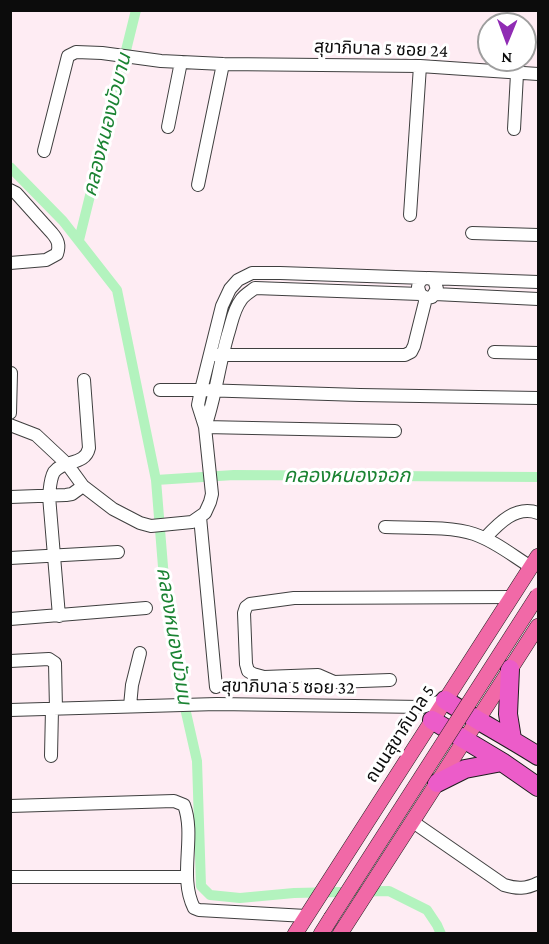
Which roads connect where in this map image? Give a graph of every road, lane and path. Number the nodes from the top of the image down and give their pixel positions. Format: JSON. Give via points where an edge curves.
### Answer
{"nodes":[{"id":1,"x":181,"y":62,"type":"junction"},
{"id":2,"x":223,"y":64,"type":"junction"},
{"id":3,"x":420,"y":66,"type":"junction"},
{"id":4,"x":517,"y":74,"type":"junction"},
{"id":5,"x":538,"y":74,"type":"edge"},
{"id":6,"x":168,"y":128,"type":"dead end"},
{"id":7,"x":514,"y":129,"type":"dead end"},
{"id":8,"x":44,"y":151,"type":"dead end"},
{"id":9,"x":198,"y":185,"type":"dead end"},
{"id":10,"x":10,"y":190,"type":"edge"},
{"id":11,"x":410,"y":215,"type":"dead end"},
{"id":12,"x":472,"y":233,"type":"dead end"},
{"id":13,"x":538,"y":235,"type":"edge"},
{"id":14,"x":10,"y":263,"type":"edge"},
{"id":15,"x":280,"y":273,"type":"junction"},
{"id":16,"x":426,"y":278,"type":"junction"},
{"id":17,"x":538,"y":282,"type":"edge"},
{"id":18,"x":281,"y":289,"type":"junction"},
{"id":19,"x":427,"y":295,"type":"junction"},
{"id":20,"x":538,"y":299,"type":"edge"},
{"id":21,"x":494,"y":352,"type":"dead end"},
{"id":22,"x":538,"y":353,"type":"edge"},
{"id":23,"x":209,"y":354,"type":"junction"},
{"id":24,"x":222,"y":356,"type":"junction"},
{"id":25,"x":10,"y":373,"type":"edge"},
{"id":26,"x":84,"y":380,"type":"dead end"},
{"id":27,"x":160,"y":390,"type":"dead end"},
{"id":28,"x":201,"y":390,"type":"junction"},
{"id":29,"x":214,"y":391,"type":"junction"},
{"id":30,"x":538,"y":398,"type":"edge"},
{"id":31,"x":198,"y":405,"type":"junction"},
{"id":32,"x":212,"y":406,"type":"junction"},
{"id":33,"x":10,"y":413,"type":"edge"},
{"id":34,"x":10,"y":425,"type":"edge"},
{"id":35,"x":205,"y":427,"type":"junction"},
{"id":36,"x":395,"y":431,"type":"dead end"},
{"id":37,"x":67,"y":464,"type":"junction"},
{"id":38,"x":83,"y":486,"type":"junction"},
{"id":39,"x":49,"y":496,"type":"junction"},
{"id":40,"x":10,"y":497,"type":"edge"},
{"id":41,"x":538,"y":513,"type":"edge"},
{"id":42,"x":200,"y":517,"type":"junction"},
{"id":43,"x":385,"y":527,"type":"dead end"},
{"id":44,"x":484,"y":538,"type":"junction"},
{"id":45,"x":118,"y":552,"type":"dead end"},
{"id":46,"x":54,"y":555,"type":"junction"},
{"id":47,"x":10,"y":558,"type":"edge"},
{"id":48,"x":535,"y":562,"type":"edge"},
{"id":49,"x":538,"y":595,"type":"edge"},
{"id":50,"x":512,"y":597,"type":"junction"},
{"id":51,"x":146,"y":608,"type":"dead end"},
{"id":52,"x":58,"y":616,"type":"junction"},
{"id":53,"x":10,"y":619,"type":"edge"},
{"id":54,"x":538,"y":626,"type":"edge"},
{"id":55,"x":140,"y":653,"type":"dead end"},
{"id":56,"x":476,"y":653,"type":"junction"},
{"id":57,"x":10,"y":661,"type":"edge"},
{"id":58,"x":510,"y":669,"type":"junction"},
{"id":59,"x":390,"y":680,"type":"dead end"},
{"id":60,"x":216,"y":687,"type":"dead end"},
{"id":61,"x":445,"y":700,"type":"junction"},
{"id":62,"x":130,"y":706,"type":"junction"},
{"id":63,"x":54,"y":709,"type":"junction"},
{"id":64,"x":10,"y":710,"type":"edge"},
{"id":65,"x":427,"y":714,"type":"junction"},
{"id":66,"x":478,"y":722,"type":"junction"},
{"id":67,"x":512,"y":739,"type":"junction"},
{"id":68,"x":465,"y":740,"type":"junction"},
{"id":69,"x":51,"y":756,"type":"dead end"},
{"id":70,"x":538,"y":756,"type":"edge"},
{"id":71,"x":406,"y":760,"type":"junction"},
{"id":72,"x":502,"y":762,"type":"junction"},
{"id":73,"x":438,"y":780,"type":"junction"},
{"id":74,"x":538,"y":787,"type":"edge"},
{"id":75,"x":10,"y":806,"type":"edge"},
{"id":76,"x":413,"y":822,"type":"junction"},
{"id":77,"x":10,"y":877,"type":"edge"},
{"id":78,"x":187,"y":877,"type":"junction"},
{"id":79,"x":538,"y":883,"type":"edge"},
{"id":80,"x":310,"y":910,"type":"junction"},
{"id":81,"x":295,"y":933,"type":"edge"},
{"id":82,"x":321,"y":933,"type":"edge"},
{"id":83,"x":340,"y":933,"type":"edge"}],
"edges":[{"from":1,"to":2,"type":"street","name":"สุขาภิบาล 5 ซอย 24"},
{"from":1,"to":6,"type":"street"},
{"from":1,"to":8,"type":"street","name":"สุขาภิบาล 5 ซอย 24","via":[[102,53],[76,52],[68,56]]},
{"from":2,"to":3,"type":"street","name":"สุขาภิบาล 5 ซอย 24"},
{"from":2,"to":9,"type":"street"},
{"from":3,"to":4,"type":"street","name":"สุขาภิบาล 5 ซอย 24"},
{"from":3,"to":11,"type":"street"},
{"from":4,"to":5,"type":"street","name":"สุขาภิบาล 5 ซอย 24"},
{"from":4,"to":7,"type":"street"},
{"from":10,"to":14,"type":"street","via":[[52,233],[59,247],[57,254],[46,260]]},
{"from":12,"to":13,"type":"street"},
{"from":15,"to":16,"type":"street"},
{"from":15,"to":18,"type":"street"},
{"from":15,"to":23,"type":"street","via":[[252,273],[230,289]]},
{"from":16,"to":17,"type":"street"},
{"from":16,"to":19,"type":"street","via":[[417,289]]},
{"from":18,"to":19,"type":"street"},
{"from":18,"to":24,"type":"street","via":[[255,288],[246,294],[234,313]]},
{"from":19,"to":20,"type":"street"},
{"from":19,"to":24,"type":"street","via":[[414,346],[405,355]]},
{"from":21,"to":22,"type":"street"},
{"from":23,"to":24,"type":"street"},
{"from":23,"to":28,"type":"street"},
{"from":24,"to":29,"type":"street"},
{"from":25,"to":33,"type":"street"},
{"from":26,"to":37,"type":"street","via":[[89,448],[84,458]]},
{"from":27,"to":28,"type":"street"},
{"from":28,"to":29,"type":"street"},
{"from":28,"to":31,"type":"street"},
{"from":29,"to":30,"type":"street"},
{"from":29,"to":32,"type":"street"},
{"from":31,"to":32,"type":"street"},
{"from":31,"to":35,"type":"street"},
{"from":32,"to":35,"type":"street"},
{"from":34,"to":37,"type":"street","via":[[36,435]]},
{"from":35,"to":36,"type":"street"},
{"from":35,"to":42,"type":"street","via":[[212,494]]},
{"from":37,"to":38,"type":"street"},
{"from":37,"to":39,"type":"street","via":[[55,471]]},
{"from":38,"to":39,"type":"street","via":[[72,494]]},
{"from":38,"to":42,"type":"street","via":[[113,509],[151,526],[192,522]]},
{"from":39,"to":40,"type":"street"},
{"from":39,"to":46,"type":"street"},
{"from":41,"to":44,"type":"street","via":[[524,510],[511,514]]},
{"from":42,"to":60,"type":"street"},
{"from":43,"to":44,"type":"street","via":[[458,530]]},
{"from":44,"to":48,"type":"street"},
{"from":45,"to":46,"type":"street"},
{"from":46,"to":47,"type":"street"},
{"from":46,"to":52,"type":"street"},
{"from":48,"to":50,"type":"main road","name":"ถนนสุขาภิบาล 5"},
{"from":49,"to":82,"type":"main road","bridge":true},
{"from":50,"to":56,"type":"main road","name":"ถนนสุขาภิบาล 5"},
{"from":50,"to":59,"type":"street","via":[[294,598],[246,607],[246,664],[253,674],[318,675],[334,682]]},
{"from":51,"to":52,"type":"street"},
{"from":52,"to":53,"type":"street"},
{"from":54,"to":58,"type":"main road"},
{"from":55,"to":62,"type":"street"},
{"from":56,"to":58,"type":"main road","via":[[486,671]]},
{"from":56,"to":61,"type":"main road","name":"ถนนสุขาภิบาล 5"},
{"from":57,"to":63,"type":"street","via":[[53,660]]},
{"from":58,"to":66,"type":"main road"},
{"from":58,"to":67,"type":"highway","via":[[508,714]]},
{"from":61,"to":65,"type":"main road","name":"ถนนสุขาภิบาล 5"},
{"from":61,"to":66,"type":"highway"},
{"from":62,"to":63,"type":"street","name":"สุขาภิบาล 5 ซอย 32"},
{"from":62,"to":65,"type":"street","name":"สุขาภิบาล 5 ซอย 32"},
{"from":63,"to":64,"type":"street","name":"สุขาภิบาล 5 ซอย 32"},
{"from":63,"to":69,"type":"street"},
{"from":65,"to":68,"type":"highway"},
{"from":65,"to":71,"type":"main road","name":"ถนนสุขาภิบาล 5"},
{"from":66,"to":67,"type":"highway"},
{"from":66,"to":68,"type":"main road"},
{"from":67,"to":70,"type":"highway"},
{"from":68,"to":72,"type":"highway"},
{"from":68,"to":73,"type":"main road"},
{"from":71,"to":73,"type":"main road","via":[[427,757],[435,761]]},
{"from":71,"to":80,"type":"main road","name":"ถนนสุขาภิบาล 5"},
{"from":72,"to":73,"type":"highway","via":[[465,769]]},
{"from":72,"to":74,"type":"highway"},
{"from":73,"to":76,"type":"main road"},
{"from":75,"to":78,"type":"street","via":[[174,801],[184,805],[188,815]]},
{"from":76,"to":79,"type":"street","via":[[504,885],[518,889]]},
{"from":76,"to":83,"type":"main road"},
{"from":77,"to":78,"type":"street"},
{"from":78,"to":80,"type":"street","via":[[196,910]]},
{"from":80,"to":81,"type":"main road","name":"ถนนสุขาภิบาล 5"}]}
